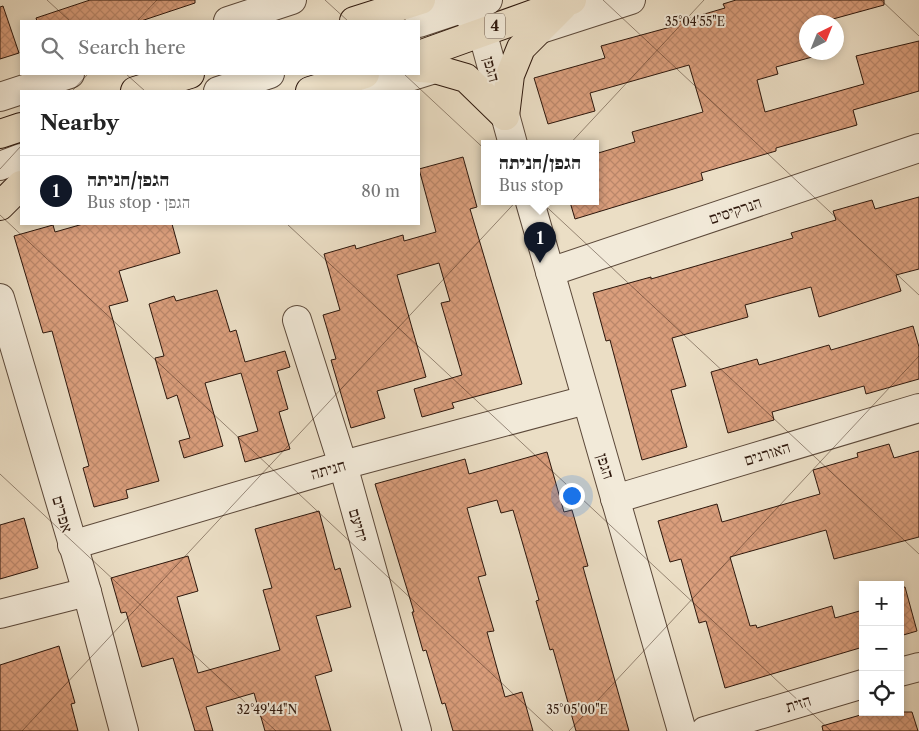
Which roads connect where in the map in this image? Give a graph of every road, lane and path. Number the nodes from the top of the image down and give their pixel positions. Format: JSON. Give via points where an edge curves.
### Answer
{"nodes":[{"id":1,"x":292,"y":0,"type":"edge"},
{"id":2,"x":421,"y":0,"type":"edge"},
{"id":3,"x":425,"y":0,"type":"edge"},
{"id":4,"x":488,"y":0,"type":"edge"},
{"id":5,"x":632,"y":0,"type":"edge"},
{"id":6,"x":570,"y":1,"type":"edge"},
{"id":7,"x":462,"y":8,"type":"junction"},
{"id":8,"x":231,"y":20,"type":"edge"},
{"id":9,"x":357,"y":20,"type":"edge"},
{"id":10,"x":420,"y":23,"type":"edge"},
{"id":11,"x":482,"y":30,"type":"junction"},
{"id":12,"x":538,"y":30,"type":"junction"},
{"id":13,"x":424,"y":64,"type":"edge"},
{"id":14,"x":67,"y":75,"type":"edge"},
{"id":15,"x":187,"y":75,"type":"edge"},
{"id":16,"x":267,"y":75,"type":"edge"},
{"id":17,"x":362,"y":75,"type":"edge"},
{"id":18,"x":400,"y":75,"type":"edge"},
{"id":19,"x":20,"y":90,"type":"edge"},
{"id":20,"x":21,"y":90,"type":"edge"},
{"id":21,"x":138,"y":90,"type":"edge"},
{"id":22,"x":221,"y":90,"type":"edge"},
{"id":23,"x":313,"y":90,"type":"edge"},
{"id":24,"x":367,"y":90,"type":"edge"},
{"id":25,"x":0,"y":97,"type":"edge"},
{"id":26,"x":505,"y":116,"type":"junction"},
{"id":27,"x":512,"y":140,"type":"edge"},
{"id":28,"x":919,"y":148,"type":"edge"},
{"id":29,"x":20,"y":158,"type":"edge"},
{"id":30,"x":0,"y":166,"type":"edge"},
{"id":31,"x":20,"y":183,"type":"edge"},
{"id":32,"x":20,"y":184,"type":"edge"},
{"id":33,"x":0,"y":189,"type":"edge"},
{"id":34,"x":20,"y":199,"type":"edge"},
{"id":35,"x":531,"y":205,"type":"edge"},
{"id":36,"x":0,"y":206,"type":"edge"},
{"id":37,"x":550,"y":272,"type":"junction"},
{"id":38,"x":0,"y":298,"type":"edge"},
{"id":39,"x":297,"y":320,"type":"dead end"},
{"id":40,"x":586,"y":400,"type":"junction"},
{"id":41,"x":919,"y":408,"type":"edge"},
{"id":42,"x":342,"y":464,"type":"junction"},
{"id":43,"x":616,"y":499,"type":"junction"},
{"id":44,"x":72,"y":545,"type":"junction"},
{"id":45,"x":86,"y":592,"type":"junction"},
{"id":46,"x":0,"y":614,"type":"edge"},
{"id":47,"x":919,"y":667,"type":"edge"},
{"id":48,"x":904,"y":671,"type":"edge"},
{"id":49,"x":859,"y":685,"type":"edge"},
{"id":50,"x":124,"y":731,"type":"edge"},
{"id":51,"x":417,"y":731,"type":"edge"},
{"id":52,"x":682,"y":731,"type":"edge"},
{"id":53,"x":705,"y":731,"type":"edge"}],
"edges":[{"from":1,"to":8,"type":"street"},
{"from":2,"to":9,"type":"highway"},
{"from":3,"to":7,"type":"street"},
{"from":4,"to":7,"type":"street"},
{"from":5,"to":12,"type":"street"},
{"from":6,"to":11,"type":"highway","number":"4"},
{"from":6,"to":12,"type":"highway"},
{"from":7,"to":10,"type":"street"},
{"from":7,"to":11,"type":"street","name":"הגפן"},
{"from":11,"to":13,"type":"highway","number":"4"},
{"from":11,"to":26,"type":"street","name":"הגפן"},
{"from":12,"to":26,"type":"highway","via":[[521,48],[510,75]]},
{"from":13,"to":26,"type":"highway","via":[[466,78]]},
{"from":14,"to":20,"type":"street"},
{"from":15,"to":21,"type":"highway"},
{"from":16,"to":22,"type":"street"},
{"from":17,"to":23,"type":"highway"},
{"from":18,"to":24,"type":"street"},
{"from":19,"to":25,"type":"street"},
{"from":26,"to":27,"type":"street","name":"הגפן"},
{"from":28,"to":37,"type":"street","name":"הנרקיסים"},
{"from":29,"to":30,"type":"street"},
{"from":31,"to":33,"type":"highway"},
{"from":32,"to":36,"type":"highway"},
{"from":34,"to":36,"type":"street"},
{"from":35,"to":37,"type":"street","name":"הגפן"},
{"from":37,"to":40,"type":"street","name":"הגפן"},
{"from":38,"to":44,"type":"street","name":"אפרים"},
{"from":39,"to":42,"type":"street","name":"יחיעם"},
{"from":40,"to":42,"type":"street","name":"חניתה"},
{"from":40,"to":43,"type":"street","name":"הגפן"},
{"from":41,"to":43,"type":"street","name":"האורנים"},
{"from":42,"to":44,"type":"street","name":"חניתה"},
{"from":42,"to":51,"type":"street","name":"יחיעם"},
{"from":43,"to":52,"type":"street","name":"הגפן"},
{"from":44,"to":45,"type":"street","name":"אפרים"},
{"from":45,"to":46,"type":"street"},
{"from":45,"to":50,"type":"street","name":"אפרים"},
{"from":47,"to":48,"type":"street"},
{"from":49,"to":53,"type":"street","name":"הזית"}]}
